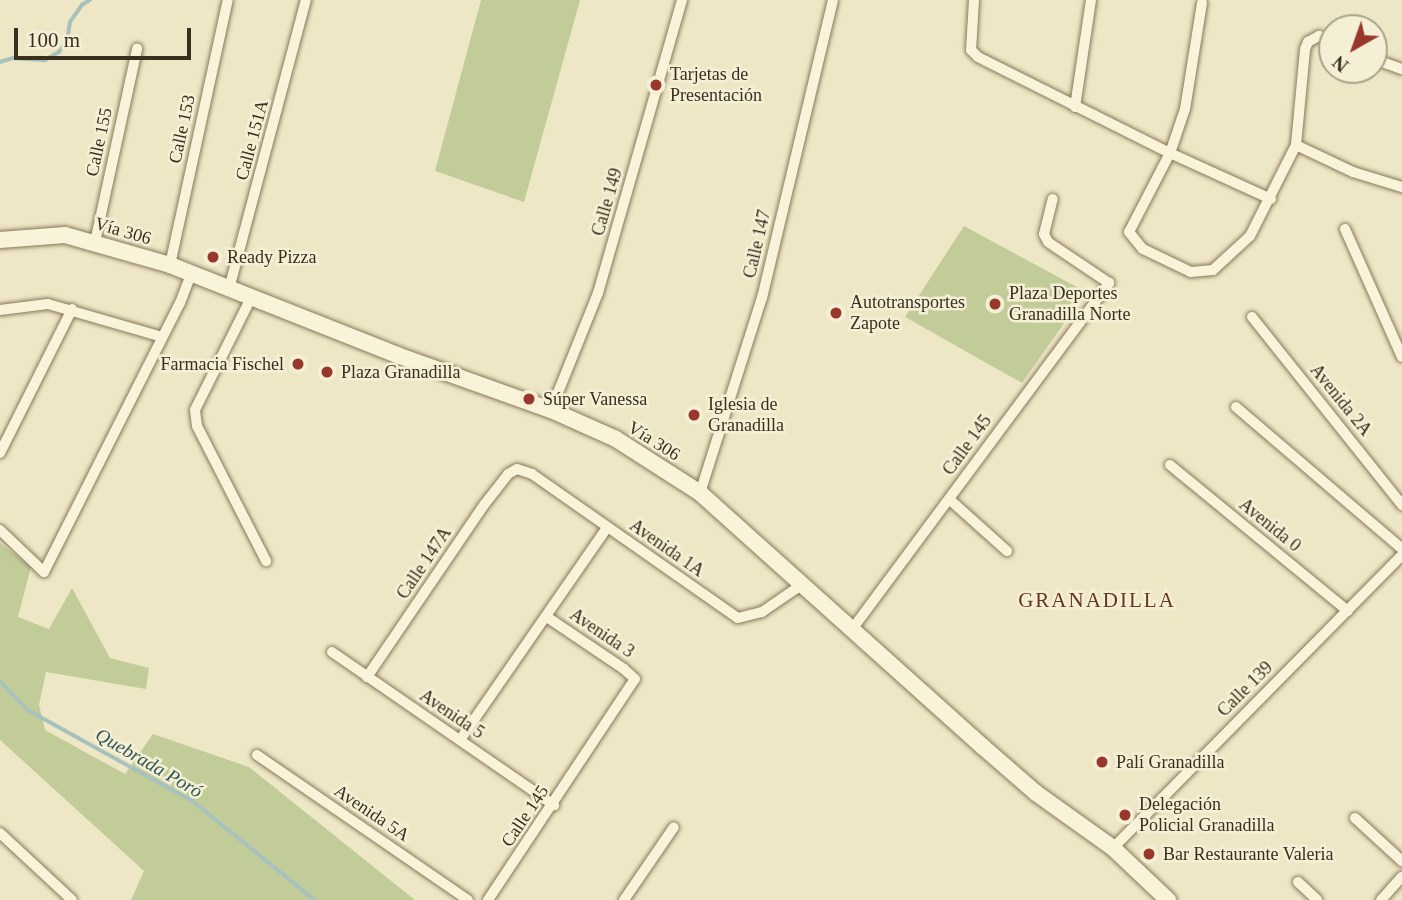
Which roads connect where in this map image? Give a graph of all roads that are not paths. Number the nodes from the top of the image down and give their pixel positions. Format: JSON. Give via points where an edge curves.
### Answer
{"nodes":[{"id":1,"x":228,"y":0,"type":"edge"},
{"id":2,"x":306,"y":0,"type":"edge"},
{"id":3,"x":682,"y":0,"type":"edge"},
{"id":4,"x":833,"y":0,"type":"edge"},
{"id":5,"x":974,"y":0,"type":"edge"},
{"id":6,"x":1091,"y":0,"type":"edge"},
{"id":7,"x":1202,"y":3,"type":"dead end"},
{"id":8,"x":1318,"y":37,"type":"edge"},
{"id":9,"x":137,"y":49,"type":"dead end"},
{"id":10,"x":1075,"y":107,"type":"junction"},
{"id":11,"x":1296,"y":145,"type":"junction"},
{"id":12,"x":1170,"y":153,"type":"junction"},
{"id":13,"x":1402,"y":187,"type":"edge"},
{"id":14,"x":1053,"y":199,"type":"dead end"},
{"id":15,"x":1271,"y":199,"type":"junction"},
{"id":16,"x":1345,"y":229,"type":"dead end"},
{"id":17,"x":0,"y":240,"type":"edge"},
{"id":18,"x":95,"y":242,"type":"junction"},
{"id":19,"x":170,"y":265,"type":"junction"},
{"id":20,"x":191,"y":275,"type":"junction"},
{"id":21,"x":229,"y":289,"type":"junction"},
{"id":22,"x":251,"y":298,"type":"junction"},
{"id":23,"x":72,"y":309,"type":"junction"},
{"id":24,"x":0,"y":310,"type":"edge"},
{"id":25,"x":1252,"y":317,"type":"dead end"},
{"id":26,"x":162,"y":337,"type":"junction"},
{"id":27,"x":1402,"y":358,"type":"edge"},
{"id":28,"x":1236,"y":407,"type":"dead end"},
{"id":29,"x":551,"y":410,"type":"junction"},
{"id":30,"x":1,"y":450,"type":"edge"},
{"id":31,"x":1170,"y":465,"type":"dead end"},
{"id":32,"x":513,"y":470,"type":"joint"},
{"id":33,"x":700,"y":493,"type":"junction"},
{"id":34,"x":949,"y":499,"type":"junction"},
{"id":35,"x":1402,"y":505,"type":"edge"},
{"id":36,"x":607,"y":528,"type":"junction"},
{"id":37,"x":0,"y":530,"type":"edge"},
{"id":38,"x":1402,"y":549,"type":"edge"},
{"id":39,"x":1007,"y":551,"type":"dead end"},
{"id":40,"x":1402,"y":555,"type":"edge"},
{"id":41,"x":266,"y":561,"type":"dead end"},
{"id":42,"x":804,"y":583,"type":"junction"},
{"id":43,"x":1348,"y":611,"type":"junction"},
{"id":44,"x":547,"y":617,"type":"junction"},
{"id":45,"x":853,"y":628,"type":"junction"},
{"id":46,"x":332,"y":652,"type":"dead end"},
{"id":47,"x":367,"y":677,"type":"junction"},
{"id":48,"x":635,"y":680,"type":"joint"},
{"id":49,"x":460,"y":740,"type":"junction"},
{"id":50,"x":257,"y":755,"type":"dead end"},
{"id":51,"x":554,"y":805,"type":"junction"},
{"id":52,"x":1355,"y":818,"type":"dead end"},
{"id":53,"x":674,"y":827,"type":"dead end"},
{"id":54,"x":0,"y":833,"type":"edge"},
{"id":55,"x":1113,"y":848,"type":"junction"},
{"id":56,"x":1402,"y":860,"type":"edge"},
{"id":57,"x":1402,"y":877,"type":"edge"},
{"id":58,"x":1298,"y":882,"type":"dead end"},
{"id":59,"x":72,"y":900,"type":"edge"},
{"id":60,"x":468,"y":900,"type":"edge"},
{"id":61,"x":488,"y":900,"type":"edge"},
{"id":62,"x":624,"y":900,"type":"edge"},
{"id":63,"x":1168,"y":900,"type":"edge"},
{"id":64,"x":1317,"y":900,"type":"edge"},
{"id":65,"x":1381,"y":900,"type":"edge"}],
"edges":[{"from":1,"to":19,"type":"street","name":"Calle 153"},
{"from":2,"to":21,"type":"street","name":"Calle 151A"},
{"from":3,"to":29,"type":"street","name":"Calle 149","via":[[598,293]]},
{"from":4,"to":33,"type":"street","name":"Calle 147","via":[[762,299]]},
{"from":5,"to":10,"type":"street","via":[[973,53]]},
{"from":6,"to":10,"type":"street"},
{"from":7,"to":12,"type":"street","via":[[1185,109]]},
{"from":8,"to":11,"type":"street","via":[[1305,49]]},
{"from":9,"to":18,"type":"street","name":"Calle 155"},
{"from":10,"to":12,"type":"street"},
{"from":11,"to":13,"type":"street","via":[[1365,177]]},
{"from":11,"to":15,"type":"street"},
{"from":12,"to":15,"type":"street"},
{"from":12,"to":15,"type":"street","via":[[1129,232],[1143,249],[1191,272],[1213,270],[1235,251],[1250,236]]},
{"from":14,"to":34,"type":"street","name":"Calle 145","via":[[1044,234],[1048,242],[1110,283]]},
{"from":16,"to":27,"type":"street"},
{"from":17,"to":18,"type":"street","name":"Vía 306","via":[[65,235]]},
{"from":18,"to":19,"type":"street","name":"Vía 306"},
{"from":19,"to":20,"type":"street","name":"Vía 306"},
{"from":20,"to":21,"type":"street","name":"Vía 306"},
{"from":20,"to":26,"type":"street"},
{"from":21,"to":22,"type":"street","name":"Vía 306"},
{"from":22,"to":29,"type":"street","name":"Vía 306"},
{"from":22,"to":41,"type":"street","via":[[195,410],[197,426]]},
{"from":23,"to":24,"type":"street","via":[[37,303]]},
{"from":23,"to":26,"type":"street"},
{"from":23,"to":30,"type":"street"},
{"from":25,"to":35,"type":"street","name":"Avenida 2A"},
{"from":26,"to":37,"type":"street","via":[[44,572]]},
{"from":28,"to":38,"type":"street"},
{"from":29,"to":33,"type":"street","name":"Vía 306","via":[[616,439]]},
{"from":31,"to":43,"type":"street","name":"Avenida 0"},
{"from":32,"to":36,"type":"street","name":"Avenida 1A","via":[[526,470]]},
{"from":32,"to":47,"type":"street","name":"Calle 147A","via":[[484,505]]},
{"from":33,"to":42,"type":"street","name":"Vía 306"},
{"from":34,"to":39,"type":"street"},
{"from":34,"to":45,"type":"street","name":"Calle 145"},
{"from":36,"to":42,"type":"street","name":"Avenida 1A","via":[[738,618],[762,612]]},
{"from":36,"to":44,"type":"street"},
{"from":40,"to":43,"type":"street","name":"Calle 139"},
{"from":42,"to":45,"type":"street","name":"Vía 306"},
{"from":43,"to":55,"type":"street","name":"Calle 139"},
{"from":44,"to":48,"type":"street","name":"Avenida 3"},
{"from":44,"to":49,"type":"street"},
{"from":45,"to":55,"type":"street","name":"Vía 306","via":[[1018,777]]},
{"from":46,"to":47,"type":"street","name":"Avenida 5"},
{"from":47,"to":49,"type":"street","name":"Avenida 5"},
{"from":48,"to":51,"type":"street","name":"Calle 145"},
{"from":49,"to":51,"type":"street","name":"Avenida 5"},
{"from":50,"to":60,"type":"street","name":"Avenida 5A"},
{"from":51,"to":61,"type":"street","name":"Calle 145"},
{"from":52,"to":56,"type":"street"},
{"from":53,"to":62,"type":"street"},
{"from":54,"to":59,"type":"street"},
{"from":55,"to":63,"type":"street","name":"Vía 306"},
{"from":57,"to":65,"type":"street"},
{"from":58,"to":64,"type":"street"}]}
